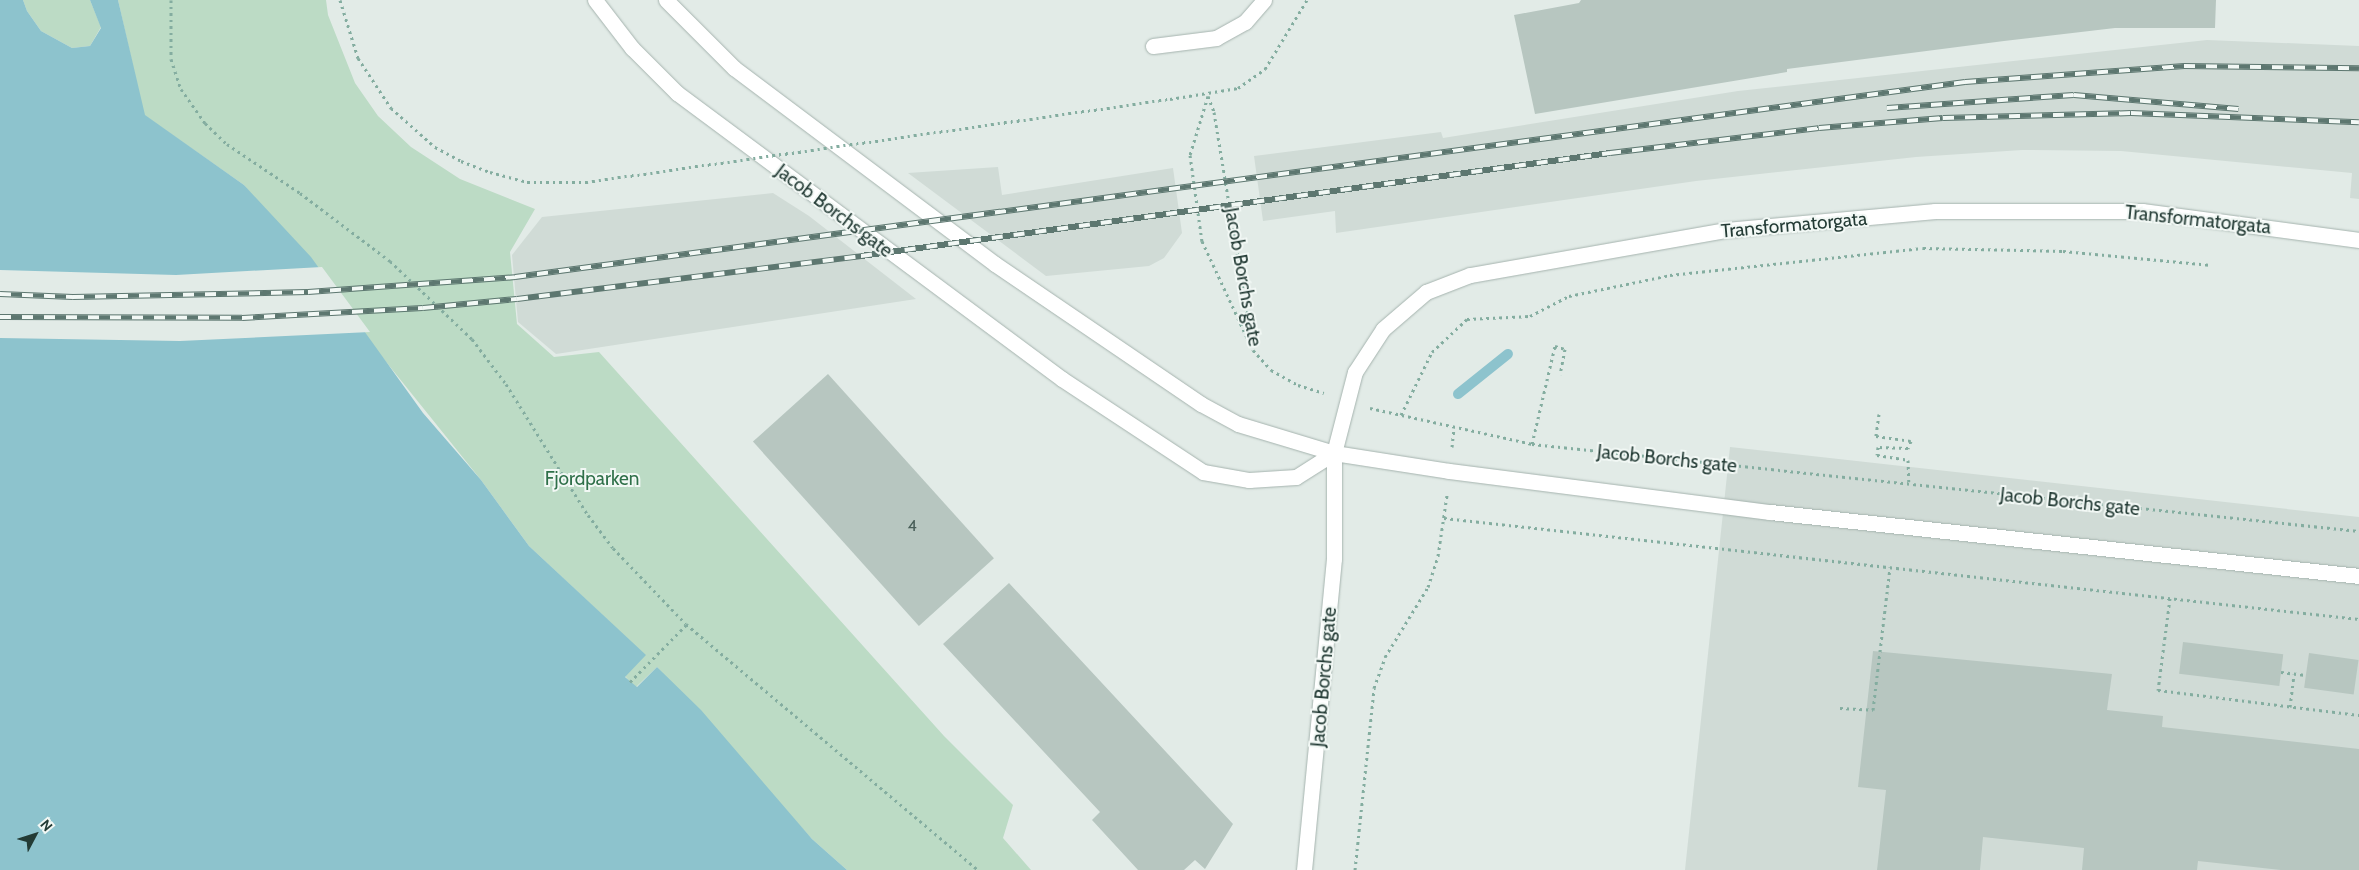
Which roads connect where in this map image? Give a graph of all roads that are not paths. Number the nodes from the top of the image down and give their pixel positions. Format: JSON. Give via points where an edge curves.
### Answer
{"nodes":[{"id":1,"x":595,"y":0,"type":"edge"},
{"id":2,"x":666,"y":0,"type":"edge"},
{"id":3,"x":1264,"y":0,"type":"edge"},
{"id":4,"x":1153,"y":46,"type":"dead end"},
{"id":5,"x":2359,"y":240,"type":"edge"},
{"id":6,"x":1334,"y":453,"type":"junction"},
{"id":7,"x":2359,"y":576,"type":"edge"},
{"id":8,"x":1304,"y":870,"type":"edge"}],
"edges":[{"from":1,"to":6,"type":"street","name":"Jacob Borchs gate","via":[[632,48],[677,92],[1062,379],[1203,472],[1249,480],[1296,477]]},
{"from":2,"to":6,"type":"street","name":"Jacob Borchs gate","via":[[734,68],[995,264],[1123,352],[1201,404],[1238,424]]},
{"from":3,"to":4,"type":"street","via":[[1245,22],[1216,38]]},
{"from":5,"to":6,"type":"street","name":"Transformatorgata","via":[[2142,211],[1935,211],[1726,230],[1470,275],[1426,292],[1384,329],[1355,372]]},
{"from":6,"to":7,"type":"street","name":"Jacob Borchs gate","via":[[1779,513]]},
{"from":6,"to":8,"type":"street","name":"Jacob Borchs gate","via":[[1334,559]]}]}
